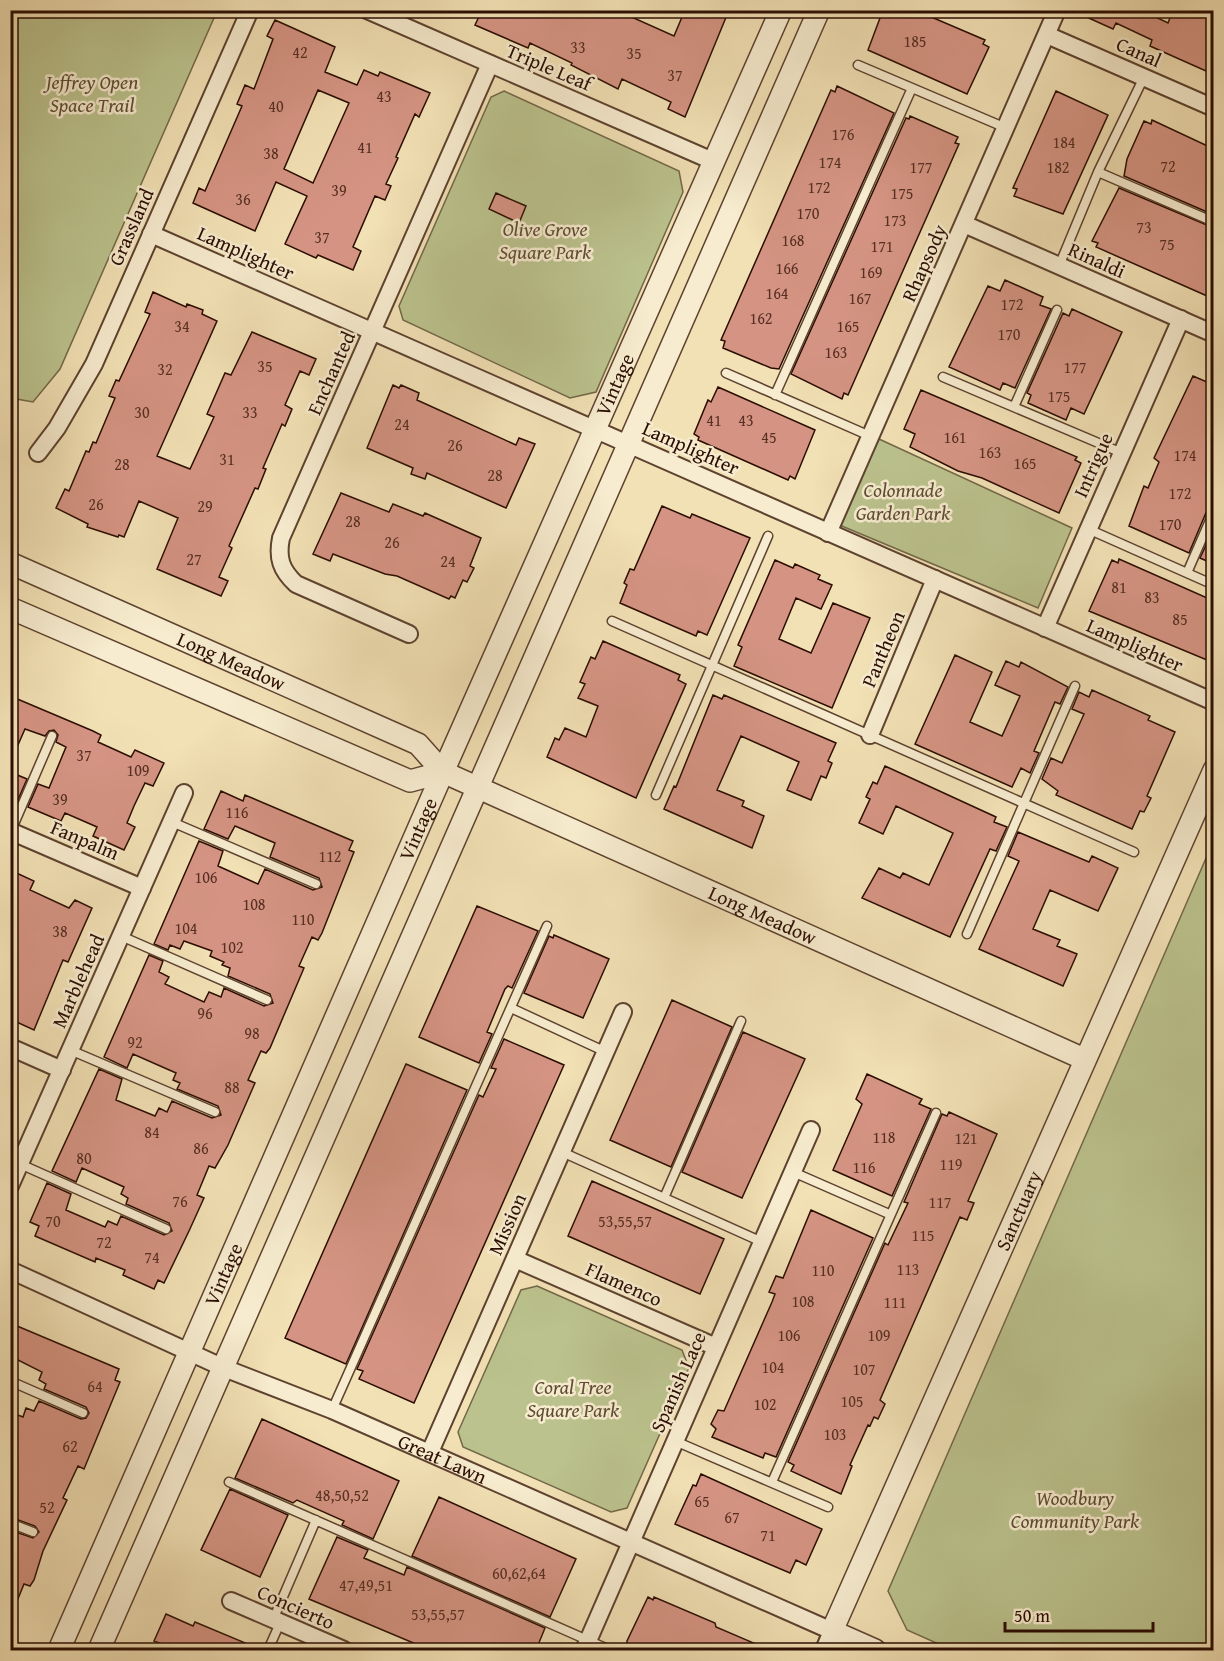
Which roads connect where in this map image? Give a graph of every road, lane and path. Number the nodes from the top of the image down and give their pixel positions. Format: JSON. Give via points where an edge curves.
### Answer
{"nodes":[{"id":1,"x":250,"y":10,"type":"edge"},
{"id":2,"x":367,"y":10,"type":"edge"},
{"id":3,"x":781,"y":10,"type":"edge"},
{"id":4,"x":819,"y":10,"type":"edge"},
{"id":5,"x":1058,"y":10,"type":"edge"},
{"id":6,"x":1047,"y":35,"type":"junction"},
{"id":7,"x":490,"y":64,"type":"junction"},
{"id":8,"x":858,"y":64,"type":"dead end"},
{"id":9,"x":1144,"y":77,"type":"junction"},
{"id":10,"x":912,"y":88,"type":"junction"},
{"id":11,"x":1214,"y":108,"type":"edge"},
{"id":12,"x":1006,"y":128,"type":"junction"},
{"id":13,"x":715,"y":162,"type":"junction"},
{"id":14,"x":1098,"y":172,"type":"junction"},
{"id":15,"x":1214,"y":222,"type":"edge"},
{"id":16,"x":964,"y":224,"type":"junction"},
{"id":17,"x":151,"y":234,"type":"junction"},
{"id":18,"x":1059,"y":266,"type":"junction"},
{"id":19,"x":1057,"y":310,"type":"dead end"},
{"id":20,"x":1181,"y":319,"type":"junction"},
{"id":21,"x":372,"y":331,"type":"junction"},
{"id":22,"x":1214,"y":334,"type":"edge"},
{"id":23,"x":726,"y":373,"type":"dead end"},
{"id":24,"x":943,"y":377,"type":"dead end"},
{"id":25,"x":776,"y":395,"type":"junction"},
{"id":26,"x":1014,"y":407,"type":"junction"},
{"id":27,"x":597,"y":429,"type":"junction"},
{"id":28,"x":870,"y":436,"type":"junction"},
{"id":29,"x":630,"y":443,"type":"junction"},
{"id":30,"x":38,"y":453,"type":"dead end"},
{"id":31,"x":1122,"y":453,"type":"junction"},
{"id":32,"x":1214,"y":510,"type":"edge"},
{"id":33,"x":1088,"y":529,"type":"junction"},
{"id":34,"x":828,"y":532,"type":"junction"},
{"id":35,"x":768,"y":536,"type":"dead end"},
{"id":36,"x":10,"y":563,"type":"edge"},
{"id":37,"x":1187,"y":573,"type":"junction"},
{"id":38,"x":935,"y":579,"type":"junction"},
{"id":39,"x":1214,"y":585,"type":"edge"},
{"id":40,"x":10,"y":608,"type":"edge"},
{"id":41,"x":612,"y":621,"type":"dead end"},
{"id":42,"x":1045,"y":628,"type":"junction"},
{"id":43,"x":409,"y":634,"type":"dead end"},
{"id":44,"x":712,"y":665,"type":"junction"},
{"id":45,"x":1075,"y":686,"type":"dead end"},
{"id":46,"x":1214,"y":702,"type":"edge"},
{"id":47,"x":870,"y":735,"type":"junction"},
{"id":48,"x":52,"y":736,"type":"dead end"},
{"id":49,"x":1214,"y":770,"type":"edge"},
{"id":50,"x":442,"y":772,"type":"junction"},
{"id":51,"x":477,"y":788,"type":"junction"},
{"id":52,"x":184,"y":793,"type":"dead end"},
{"id":53,"x":656,"y":795,"type":"dead end"},
{"id":54,"x":1024,"y":803,"type":"junction"},
{"id":55,"x":172,"y":822,"type":"junction"},
{"id":56,"x":11,"y":831,"type":"edge"},
{"id":57,"x":1134,"y":852,"type":"dead end"},
{"id":58,"x":316,"y":884,"type":"dead end"},
{"id":59,"x":142,"y":888,"type":"junction"},
{"id":60,"x":548,"y":926,"type":"dead end"},
{"id":61,"x":967,"y":934,"type":"dead end"},
{"id":62,"x":121,"y":936,"type":"junction"},
{"id":63,"x":267,"y":1000,"type":"dead end"},
{"id":64,"x":511,"y":1008,"type":"junction"},
{"id":65,"x":623,"y":1012,"type":"dead end"},
{"id":66,"x":741,"y":1021,"type":"dead end"},
{"id":67,"x":10,"y":1047,"type":"edge"},
{"id":68,"x":70,"y":1050,"type":"junction"},
{"id":69,"x":606,"y":1052,"type":"junction"},
{"id":70,"x":1084,"y":1059,"type":"junction"},
{"id":71,"x":62,"y":1070,"type":"junction"},
{"id":72,"x":215,"y":1113,"type":"dead end"},
{"id":73,"x":936,"y":1113,"type":"dead end"},
{"id":74,"x":811,"y":1130,"type":"dead end"},
{"id":75,"x":562,"y":1152,"type":"junction"},
{"id":76,"x":20,"y":1164,"type":"junction"},
{"id":77,"x":793,"y":1172,"type":"junction"},
{"id":78,"x":10,"y":1186,"type":"edge"},
{"id":79,"x":663,"y":1198,"type":"junction"},
{"id":80,"x":889,"y":1214,"type":"junction"},
{"id":81,"x":166,"y":1229,"type":"dead end"},
{"id":82,"x":762,"y":1242,"type":"junction"},
{"id":83,"x":515,"y":1259,"type":"junction"},
{"id":84,"x":10,"y":1270,"type":"edge"},
{"id":85,"x":716,"y":1347,"type":"junction"},
{"id":86,"x":190,"y":1353,"type":"junction"},
{"id":87,"x":224,"y":1368,"type":"junction"},
{"id":88,"x":10,"y":1381,"type":"edge"},
{"id":89,"x":332,"y":1410,"type":"junction"},
{"id":90,"x":83,"y":1413,"type":"dead end"},
{"id":91,"x":675,"y":1441,"type":"junction"},
{"id":92,"x":430,"y":1452,"type":"junction"},
{"id":93,"x":229,"y":1482,"type":"dead end"},
{"id":94,"x":772,"y":1482,"type":"junction"},
{"id":95,"x":828,"y":1507,"type":"dead end"},
{"id":96,"x":316,"y":1520,"type":"junction"},
{"id":97,"x":10,"y":1523,"type":"edge"},
{"id":98,"x":33,"y":1532,"type":"dead end"},
{"id":99,"x":631,"y":1542,"type":"junction"},
{"id":100,"x":231,"y":1601,"type":"dead end"},
{"id":101,"x":277,"y":1621,"type":"junction"},
{"id":102,"x":828,"y":1641,"type":"edge"},
{"id":103,"x":586,"y":1646,"type":"edge"},
{"id":104,"x":59,"y":1650,"type":"edge"},
{"id":105,"x":99,"y":1650,"type":"edge"},
{"id":106,"x":267,"y":1650,"type":"edge"},
{"id":107,"x":344,"y":1650,"type":"edge"},
{"id":108,"x":610,"y":1650,"type":"edge"},
{"id":109,"x":875,"y":1650,"type":"edge"}],
"edges":[{"from":1,"to":17,"type":"street","name":"Grassland"},
{"from":2,"to":7,"type":"street","name":"Triple Leaf"},
{"from":3,"to":13,"type":"street","name":"Vintage"},
{"from":4,"to":29,"type":"street","name":"Vintage"},
{"from":5,"to":6,"type":"street","name":"Rhapsody"},
{"from":6,"to":9,"type":"street","name":"Canal"},
{"from":6,"to":12,"type":"street","name":"Rhapsody"},
{"from":7,"to":13,"type":"street","name":"Triple Leaf"},
{"from":7,"to":21,"type":"street","name":"Enchanted"},
{"from":8,"to":10,"type":"lane"},
{"from":9,"to":11,"type":"street","name":"Canal"},
{"from":9,"to":14,"type":"lane"},
{"from":10,"to":12,"type":"lane"},
{"from":10,"to":25,"type":"lane"},
{"from":12,"to":16,"type":"street","name":"Rhapsody"},
{"from":13,"to":27,"type":"street","name":"Vintage"},
{"from":14,"to":15,"type":"lane"},
{"from":14,"to":18,"type":"lane"},
{"from":16,"to":18,"type":"street","name":"Rinaldi"},
{"from":16,"to":28,"type":"street","name":"Rhapsody"},
{"from":17,"to":21,"type":"street","name":"Lamplighter"},
{"from":17,"to":30,"type":"street","name":"Grassland","via":[[80,390]]},
{"from":18,"to":20,"type":"street","name":"Rinaldi"},
{"from":19,"to":26,"type":"lane"},
{"from":20,"to":22,"type":"street","name":"Rinaldi"},
{"from":20,"to":31,"type":"street","name":"Intrigue"},
{"from":21,"to":27,"type":"street","name":"Lamplighter"},
{"from":21,"to":43,"type":"street","name":"Enchanted","via":[[281,538],[280,562],[296,584]]},
{"from":23,"to":25,"type":"lane"},
{"from":24,"to":26,"type":"lane"},
{"from":25,"to":28,"type":"lane"},
{"from":26,"to":31,"type":"lane"},
{"from":27,"to":29,"type":"street","name":"Lamplighter"},
{"from":27,"to":50,"type":"street","name":"Vintage"},
{"from":28,"to":34,"type":"street","name":"Rhapsody"},
{"from":29,"to":34,"type":"street","name":"Lamplighter"},
{"from":29,"to":51,"type":"street","name":"Vintage"},
{"from":31,"to":33,"type":"street","name":"Intrigue"},
{"from":32,"to":37,"type":"lane"},
{"from":33,"to":37,"type":"lane"},
{"from":33,"to":42,"type":"street","name":"Intrigue"},
{"from":34,"to":38,"type":"street","name":"Lamplighter"},
{"from":35,"to":44,"type":"lane"},
{"from":36,"to":50,"type":"street","name":"Long Meadow","via":[[418,744]]},
{"from":37,"to":39,"type":"lane"},
{"from":38,"to":42,"type":"street","name":"Lamplighter"},
{"from":38,"to":47,"type":"street","name":"Pantheon"},
{"from":40,"to":50,"type":"street","name":"Long Meadow","via":[[410,781]]},
{"from":41,"to":44,"type":"lane"},
{"from":42,"to":46,"type":"street","name":"Lamplighter"},
{"from":44,"to":47,"type":"lane"},
{"from":44,"to":53,"type":"lane"},
{"from":45,"to":54,"type":"lane"},
{"from":47,"to":54,"type":"lane"},
{"from":48,"to":56,"type":"lane"},
{"from":49,"to":70,"type":"street","name":"Sanctuary"},
{"from":50,"to":51,"type":"street","name":"Long Meadow"},
{"from":50,"to":86,"type":"street","name":"Vintage"},
{"from":51,"to":70,"type":"street","name":"Long Meadow"},
{"from":51,"to":87,"type":"street","name":"Vintage"},
{"from":52,"to":55,"type":"street","name":"Marblehead"},
{"from":54,"to":57,"type":"lane"},
{"from":54,"to":61,"type":"lane"},
{"from":55,"to":58,"type":"lane"},
{"from":55,"to":59,"type":"street","name":"Marblehead"},
{"from":56,"to":59,"type":"street","name":"Fanpalm"},
{"from":59,"to":62,"type":"street","name":"Marblehead"},
{"from":60,"to":64,"type":"lane"},
{"from":62,"to":63,"type":"lane"},
{"from":62,"to":68,"type":"street","name":"Marblehead"},
{"from":64,"to":69,"type":"lane"},
{"from":64,"to":89,"type":"lane"},
{"from":65,"to":69,"type":"street","name":"Mission"},
{"from":66,"to":79,"type":"lane"},
{"from":67,"to":71,"type":"street"},
{"from":68,"to":71,"type":"street","name":"Marblehead"},
{"from":68,"to":72,"type":"lane"},
{"from":69,"to":75,"type":"street","name":"Mission"},
{"from":70,"to":102,"type":"street","name":"Sanctuary"},
{"from":71,"to":76,"type":"street","name":"Marblehead"},
{"from":73,"to":80,"type":"lane"},
{"from":74,"to":77,"type":"street","name":"Spanish Lace"},
{"from":75,"to":79,"type":"lane"},
{"from":75,"to":83,"type":"street","name":"Mission"},
{"from":76,"to":78,"type":"street","name":"Marblehead"},
{"from":76,"to":81,"type":"lane"},
{"from":77,"to":80,"type":"lane"},
{"from":77,"to":82,"type":"street","name":"Spanish Lace"},
{"from":79,"to":82,"type":"lane"},
{"from":80,"to":94,"type":"lane"},
{"from":82,"to":85,"type":"street","name":"Spanish Lace"},
{"from":83,"to":85,"type":"street","name":"Flamenco"},
{"from":83,"to":92,"type":"street","name":"Mission"},
{"from":84,"to":86,"type":"street","name":"Great Lawn"},
{"from":85,"to":91,"type":"street","name":"Spanish Lace"},
{"from":86,"to":87,"type":"street","name":"Great Lawn"},
{"from":86,"to":104,"type":"street","name":"Vintage"},
{"from":87,"to":89,"type":"street","name":"Great Lawn"},
{"from":87,"to":105,"type":"street","name":"Vintage"},
{"from":88,"to":90,"type":"lane"},
{"from":89,"to":92,"type":"street","name":"Great Lawn"},
{"from":91,"to":94,"type":"lane"},
{"from":91,"to":99,"type":"street","name":"Spanish Lace"},
{"from":92,"to":99,"type":"street","name":"Great Lawn"},
{"from":93,"to":96,"type":"lane"},
{"from":94,"to":95,"type":"lane"},
{"from":96,"to":101,"type":"lane"},
{"from":96,"to":103,"type":"lane"},
{"from":97,"to":98,"type":"lane"},
{"from":99,"to":102,"type":"street","name":"Great Lawn"},
{"from":99,"to":103,"type":"street","name":"Spanish Lace"},
{"from":100,"to":101,"type":"street","name":"Concierto"},
{"from":101,"to":106,"type":"lane"},
{"from":101,"to":107,"type":"street","name":"Concierto"},
{"from":102,"to":109,"type":"street","name":"Great Lawn"},
{"from":103,"to":108,"type":"lane"}]}
